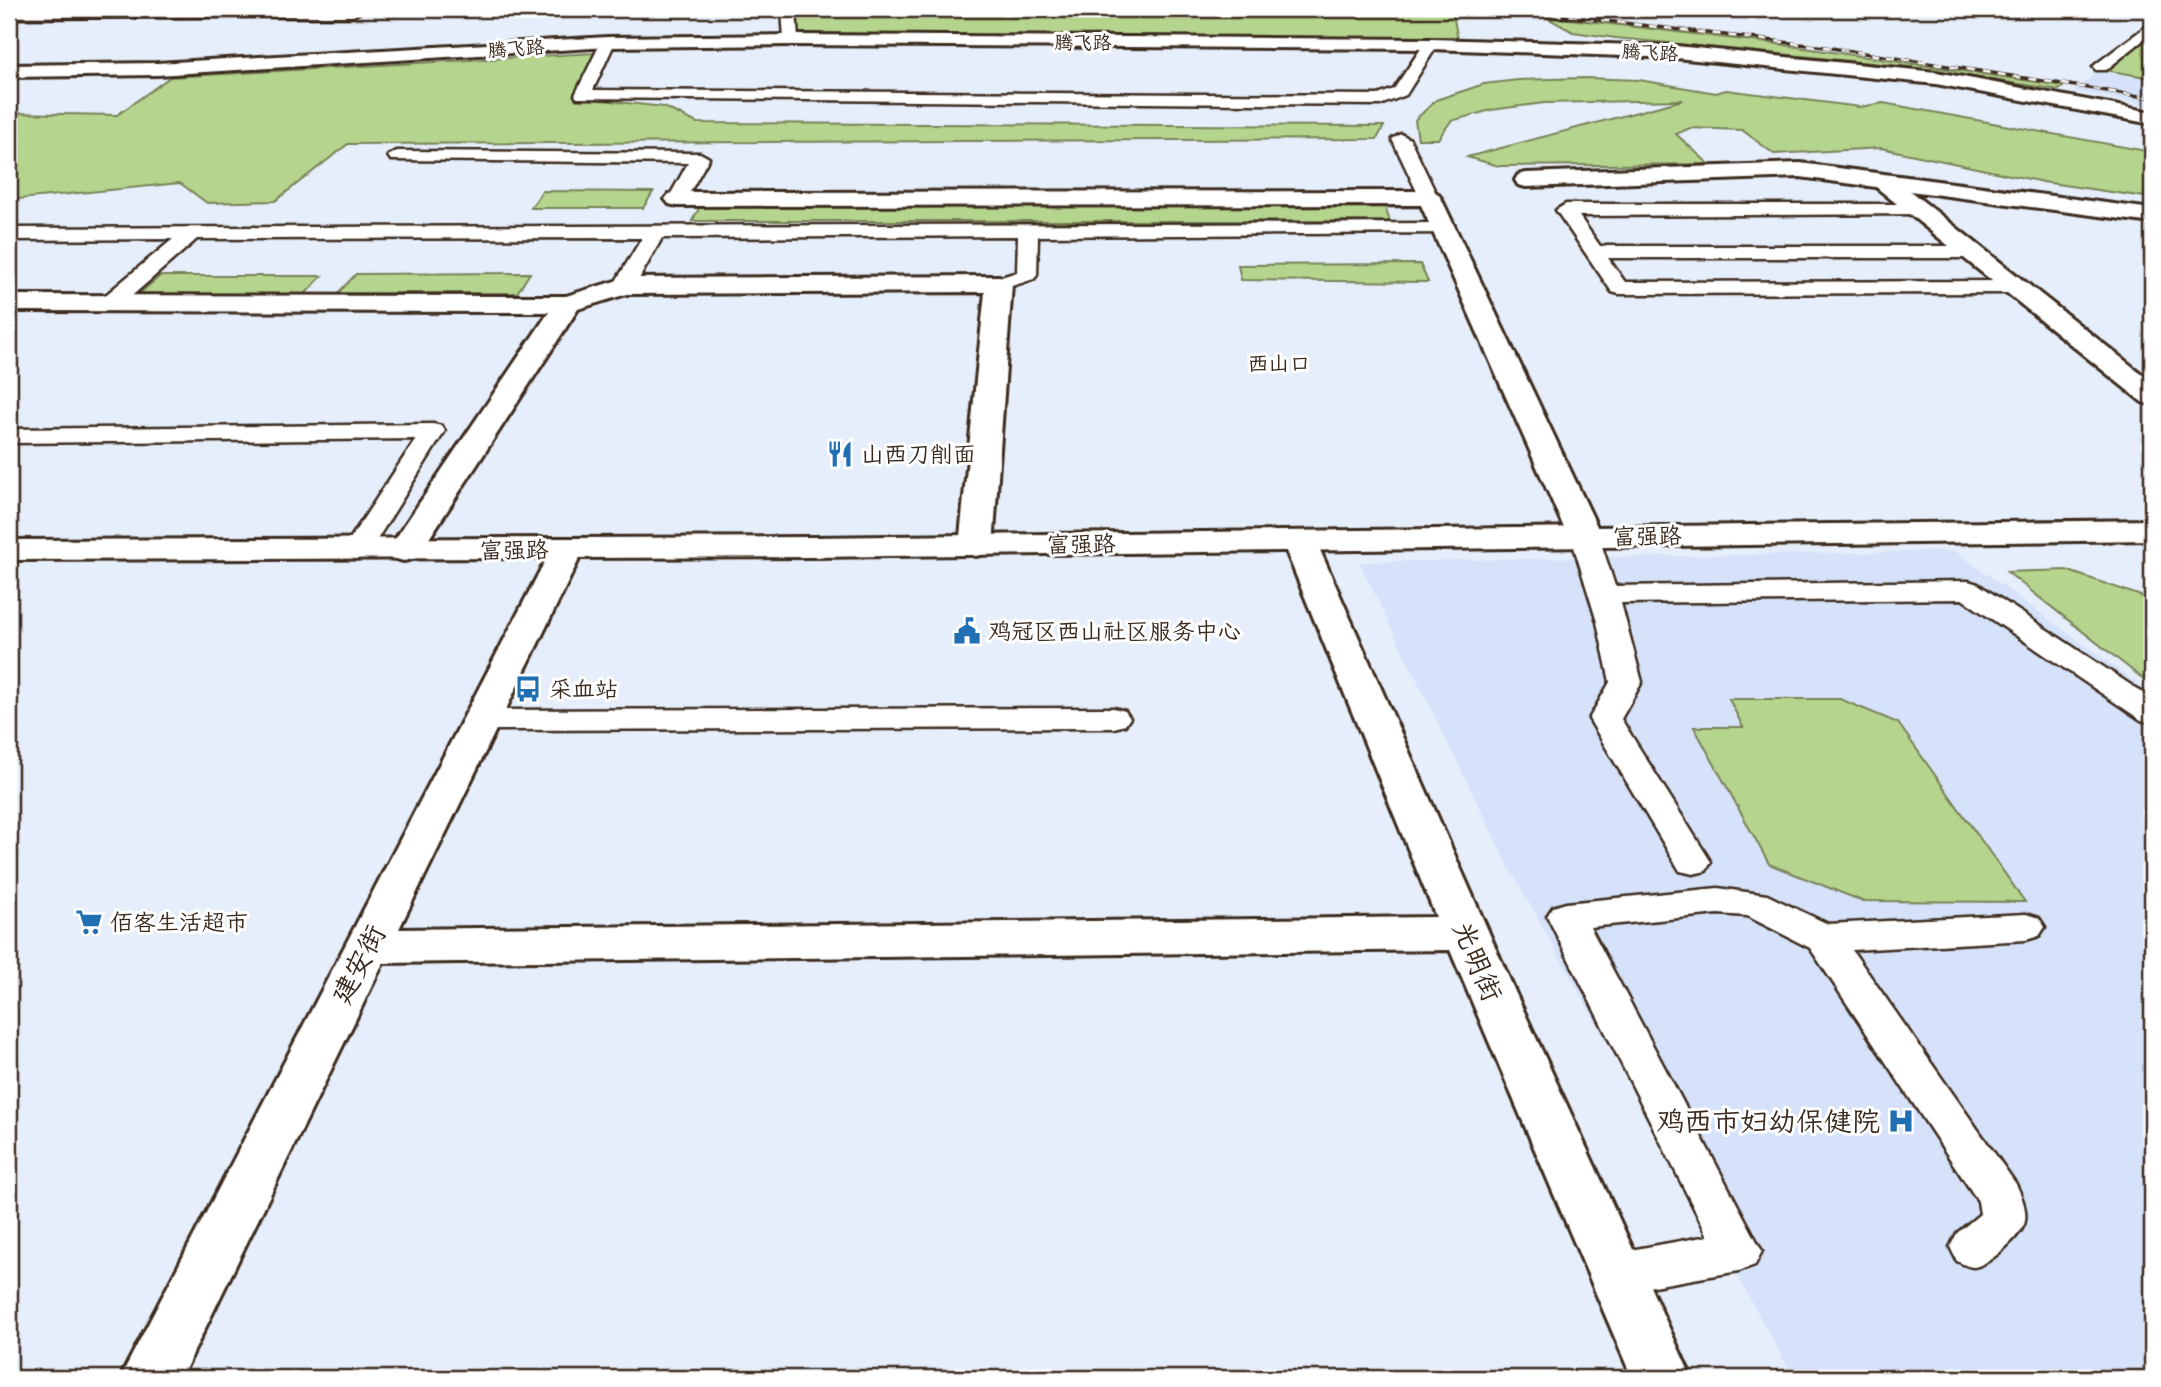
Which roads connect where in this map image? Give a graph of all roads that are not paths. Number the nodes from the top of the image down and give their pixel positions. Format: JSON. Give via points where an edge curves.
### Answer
{"nodes":[{"id":1,"x":789,"y":9,"type":"edge"},
{"id":2,"x":355,"y":13,"type":"edge"},
{"id":3,"x":9,"y":15,"type":"edge"},
{"id":4,"x":2152,"y":26,"type":"edge"},
{"id":5,"x":791,"y":40,"type":"junction"},
{"id":6,"x":608,"y":42,"type":"junction"},
{"id":7,"x":1431,"y":44,"type":"junction"},
{"id":8,"x":2101,"y":67,"type":"dead end"},
{"id":9,"x":9,"y":71,"type":"edge"},
{"id":10,"x":2152,"y":118,"type":"edge"},
{"id":11,"x":1401,"y":139,"type":"dead end"},
{"id":12,"x":397,"y":156,"type":"dead end"},
{"id":13,"x":1526,"y":180,"type":"dead end"},
{"id":14,"x":1883,"y":181,"type":"junction"},
{"id":15,"x":1429,"y":198,"type":"junction"},
{"id":16,"x":677,"y":200,"type":"joint"},
{"id":17,"x":1919,"y":210,"type":"junction"},
{"id":18,"x":2152,"y":216,"type":"edge"},
{"id":19,"x":1443,"y":229,"type":"junction"},
{"id":20,"x":1028,"y":231,"type":"junction"},
{"id":21,"x":655,"y":232,"type":"junction"},
{"id":22,"x":9,"y":234,"type":"edge"},
{"id":23,"x":191,"y":234,"type":"junction"},
{"id":24,"x":1594,"y":253,"type":"junction"},
{"id":25,"x":1972,"y":253,"type":"junction"},
{"id":26,"x":999,"y":284,"type":"junction"},
{"id":27,"x":624,"y":286,"type":"junction"},
{"id":28,"x":2015,"y":287,"type":"junction"},
{"id":29,"x":9,"y":303,"type":"edge"},
{"id":30,"x":110,"y":303,"type":"junction"},
{"id":31,"x":568,"y":304,"type":"junction"},
{"id":32,"x":2152,"y":396,"type":"edge"},
{"id":33,"x":9,"y":436,"type":"edge"},
{"id":34,"x":2151,"y":532,"type":"edge"},
{"id":35,"x":1585,"y":537,"type":"junction"},
{"id":36,"x":1299,"y":541,"type":"junction"},
{"id":37,"x":976,"y":546,"type":"junction"},
{"id":38,"x":567,"y":549,"type":"junction"},
{"id":39,"x":9,"y":550,"type":"edge"},
{"id":40,"x":356,"y":551,"type":"junction"},
{"id":41,"x":404,"y":551,"type":"junction"},
{"id":42,"x":1603,"y":595,"type":"junction"},
{"id":43,"x":2152,"y":713,"type":"edge"},
{"id":44,"x":1114,"y":718,"type":"dead end"},
{"id":45,"x":481,"y":720,"type":"junction"},
{"id":46,"x":1693,"y":862,"type":"dead end"},
{"id":47,"x":2026,"y":927,"type":"dead end"},
{"id":48,"x":1466,"y":933,"type":"junction"},
{"id":49,"x":1823,"y":938,"type":"junction"},
{"id":50,"x":367,"y":946,"type":"junction"},
{"id":51,"x":1973,"y":1247,"type":"dead end"},
{"id":52,"x":1614,"y":1273,"type":"junction"},
{"id":53,"x":150,"y":1378,"type":"edge"},
{"id":54,"x":1662,"y":1378,"type":"edge"}],
"edges":[{"from":1,"to":5,"type":"lane"},
{"from":2,"to":3,"type":"lane"},
{"from":4,"to":8,"type":"lane"},
{"from":5,"to":6,"type":"street","name":"腾飞路"},
{"from":5,"to":7,"type":"street","name":"腾飞路"},
{"from":6,"to":7,"type":"lane","via":[[583,95],[1380,100],[1400,92]]},
{"from":6,"to":9,"type":"street","name":"腾飞路","via":[[158,69]]},
{"from":7,"to":10,"type":"street","name":"腾飞路","via":[[1676,52],[1936,78]]},
{"from":11,"to":15,"type":"lane"},
{"from":12,"to":16,"type":"lane","via":[[700,158]]},
{"from":13,"to":14,"type":"street","via":[[1800,170]]},
{"from":14,"to":17,"type":"street"},
{"from":14,"to":18,"type":"street"},
{"from":15,"to":16,"type":"street"},
{"from":15,"to":19,"type":"street"},
{"from":17,"to":24,"type":"lane","via":[[1566,210]]},
{"from":17,"to":25,"type":"street"},
{"from":19,"to":20,"type":"lane"},
{"from":19,"to":35,"type":"street"},
{"from":20,"to":21,"type":"lane"},
{"from":20,"to":26,"type":"lane","via":[[1027,275]]},
{"from":21,"to":23,"type":"lane"},
{"from":21,"to":27,"type":"lane"},
{"from":22,"to":23,"type":"lane"},
{"from":23,"to":30,"type":"lane"},
{"from":24,"to":25,"type":"lane"},
{"from":24,"to":28,"type":"lane","via":[[1619,288]]},
{"from":25,"to":28,"type":"street"},
{"from":26,"to":27,"type":"street"},
{"from":26,"to":37,"type":"street"},
{"from":27,"to":31,"type":"street"},
{"from":28,"to":32,"type":"street"},
{"from":29,"to":30,"type":"street"},
{"from":30,"to":31,"type":"street"},
{"from":31,"to":41,"type":"street"},
{"from":33,"to":40,"type":"lane","via":[[433,431]]},
{"from":34,"to":35,"type":"street","name":"富强路"},
{"from":35,"to":36,"type":"street","name":"富强路"},
{"from":35,"to":42,"type":"lane"},
{"from":36,"to":37,"type":"street","name":"富强路"},
{"from":36,"to":48,"type":"street","name":"光明街"},
{"from":37,"to":38,"type":"street","name":"富强路"},
{"from":38,"to":41,"type":"street","name":"富强路"},
{"from":38,"to":45,"type":"street","name":"建安街"},
{"from":39,"to":40,"type":"street","name":"富强路"},
{"from":40,"to":41,"type":"street","name":"富强路"},
{"from":42,"to":43,"type":"lane","via":[[1968,590]]},
{"from":42,"to":46,"type":"lane","via":[[1626,682],[1605,719]]},
{"from":44,"to":45,"type":"lane"},
{"from":45,"to":50,"type":"street","name":"建安街"},
{"from":47,"to":49,"type":"lane"},
{"from":48,"to":50,"type":"street"},
{"from":48,"to":52,"type":"street","name":"光明街"},
{"from":49,"to":51,"type":"lane","via":[[2000,1197],[2003,1221]]},
{"from":49,"to":52,"type":"lane","via":[[1754,904],[1718,901],[1566,916],[1739,1251]]},
{"from":50,"to":53,"type":"street","name":"建安街"},
{"from":52,"to":54,"type":"street","name":"光明街"}]}
